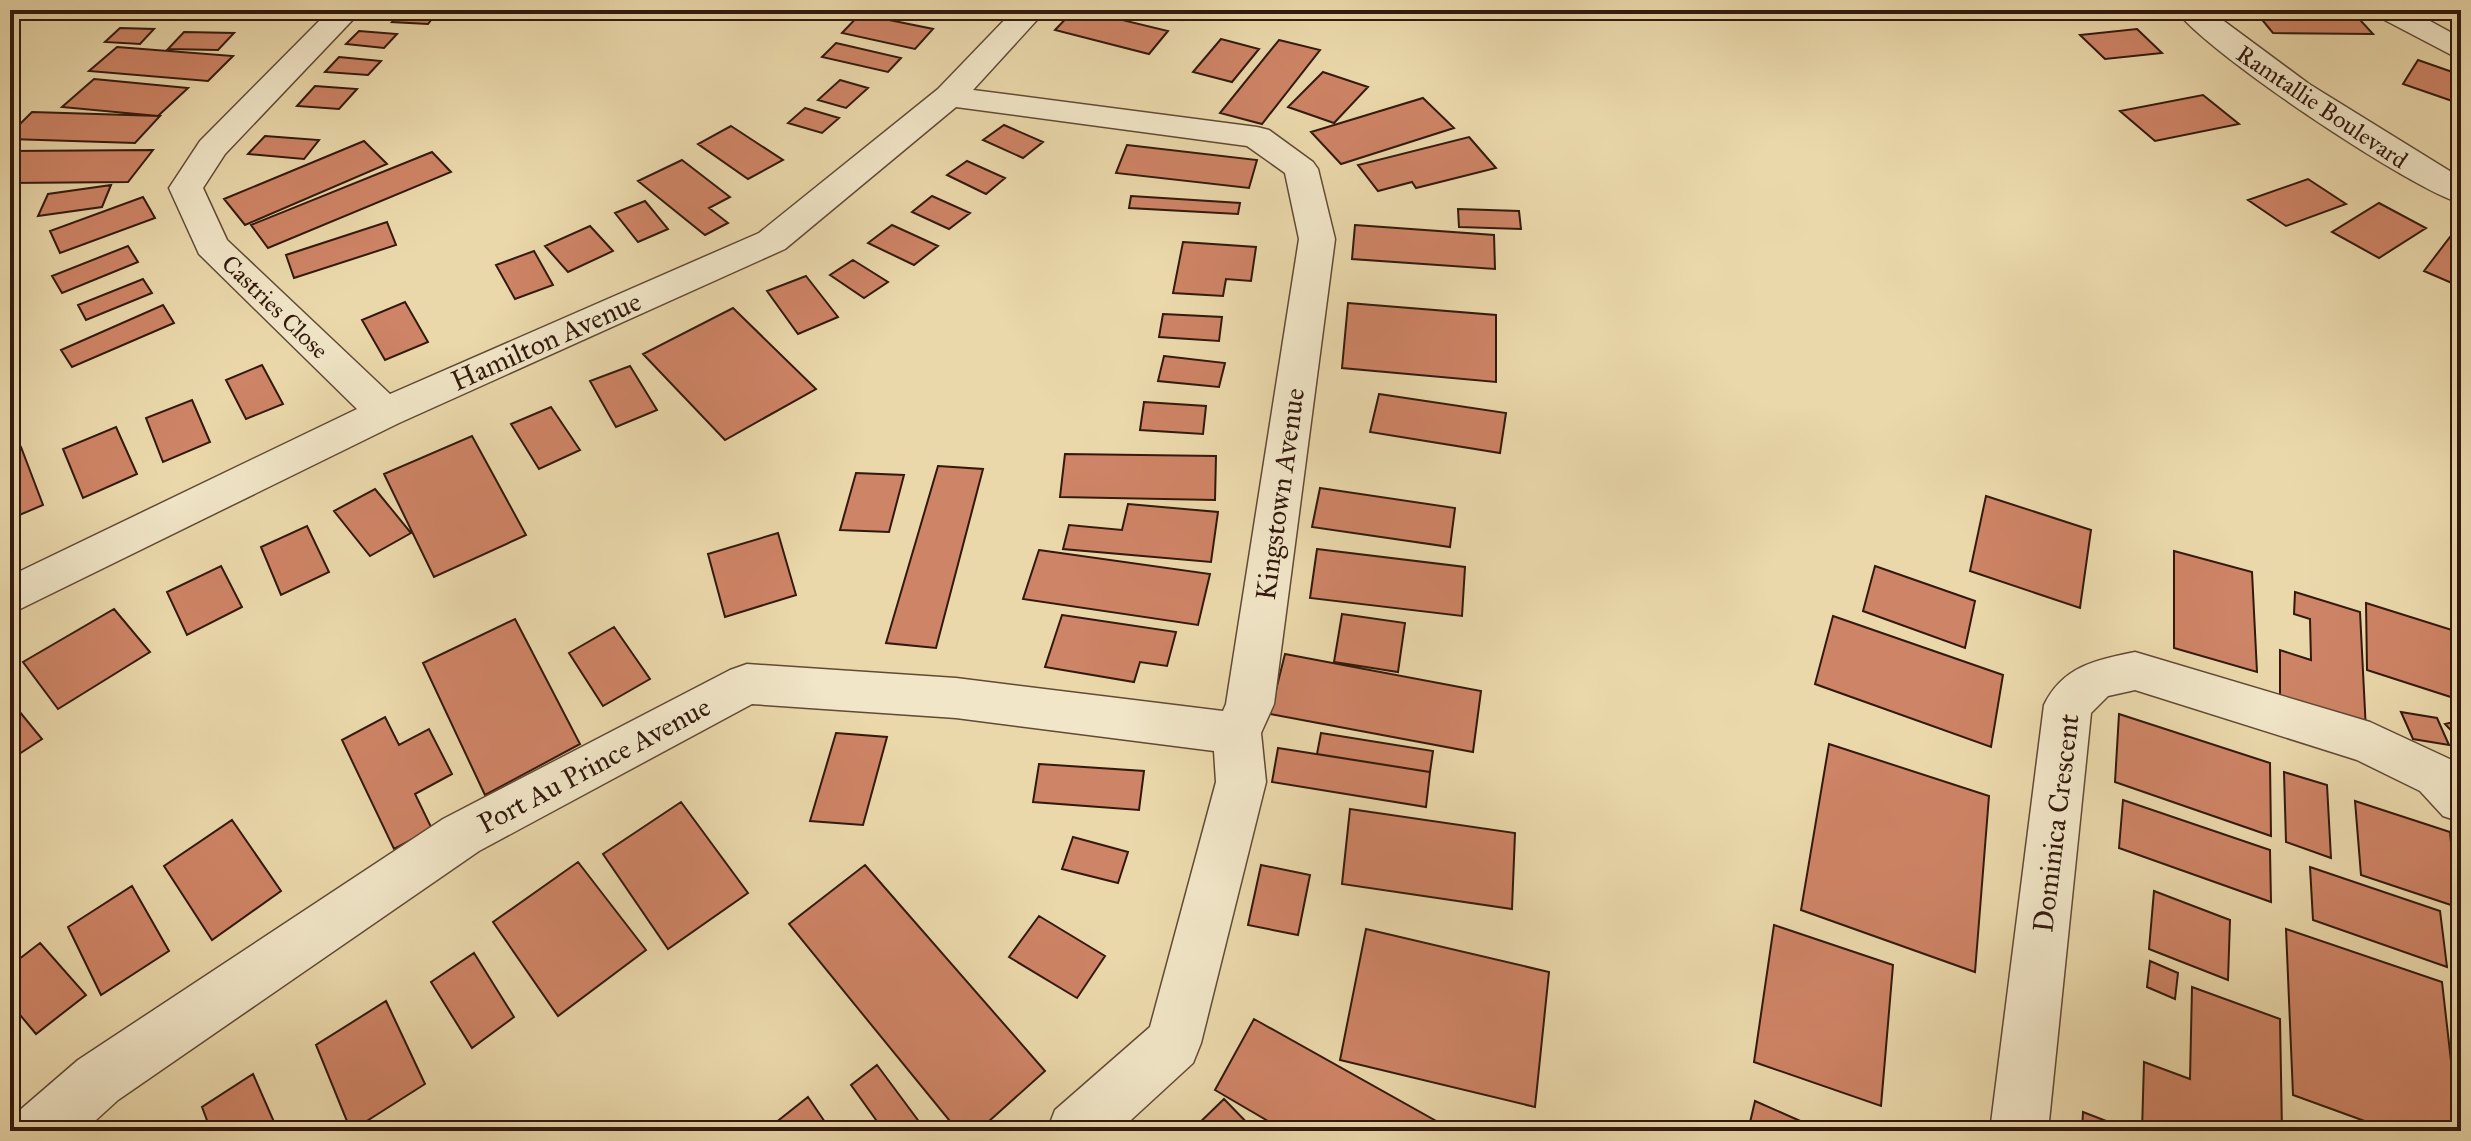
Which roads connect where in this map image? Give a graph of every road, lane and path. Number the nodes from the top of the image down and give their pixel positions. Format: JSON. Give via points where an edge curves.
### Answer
{"nodes":[{"id":1,"x":347,"y":10,"type":"edge"},
{"id":2,"x":1031,"y":10,"type":"edge"},
{"id":3,"x":2191,"y":10,"type":"edge"},
{"id":4,"x":2388,"y":10,"type":"edge"},
{"id":5,"x":2461,"y":51,"type":"edge"},
{"id":6,"x":949,"y":96,"type":"junction"},
{"id":7,"x":2461,"y":192,"type":"edge"},
{"id":8,"x":385,"y":413,"type":"junction"},
{"id":9,"x":10,"y":596,"type":"edge"},
{"id":10,"x":1237,"y":733,"type":"junction"},
{"id":11,"x":2461,"y":800,"type":"edge"},
{"id":12,"x":41,"y":1131,"type":"edge"},
{"id":13,"x":1076,"y":1131,"type":"edge"},
{"id":14,"x":2019,"y":1131,"type":"edge"}],
"edges":[{"from":1,"to":8,"type":"street","name":"Castries Close","via":[[212,148],[186,188],[212,246]]},
{"from":2,"to":6,"type":"street","name":"Hamilton Avenue"},
{"from":3,"to":7,"type":"street","name":"Ramtallie Boulevard","via":[[2224,41],[2311,100],[2418,171]]},
{"from":4,"to":5,"type":"street"},
{"from":6,"to":8,"type":"street","name":"Hamilton Avenue","via":[[772,241]]},
{"from":6,"to":10,"type":"street","name":"Kingstown Avenue","via":[[1257,137],[1301,169],[1317,239],[1250,704]]},
{"from":8,"to":9,"type":"street","name":"Hamilton Avenue"},
{"from":10,"to":12,"type":"street","name":"Port Au Prince Avenue","via":[[956,698],[747,684],[461,835],[98,1080]]},
{"from":10,"to":13,"type":"street","name":"Kingstown Avenue","via":[[1241,782],[1173,1043]]},
{"from":11,"to":14,"type":"street","name":"Dominica Crescent","via":[[2437,776],[2370,743],[2135,671],[2094,680],[2068,705]]}]}
